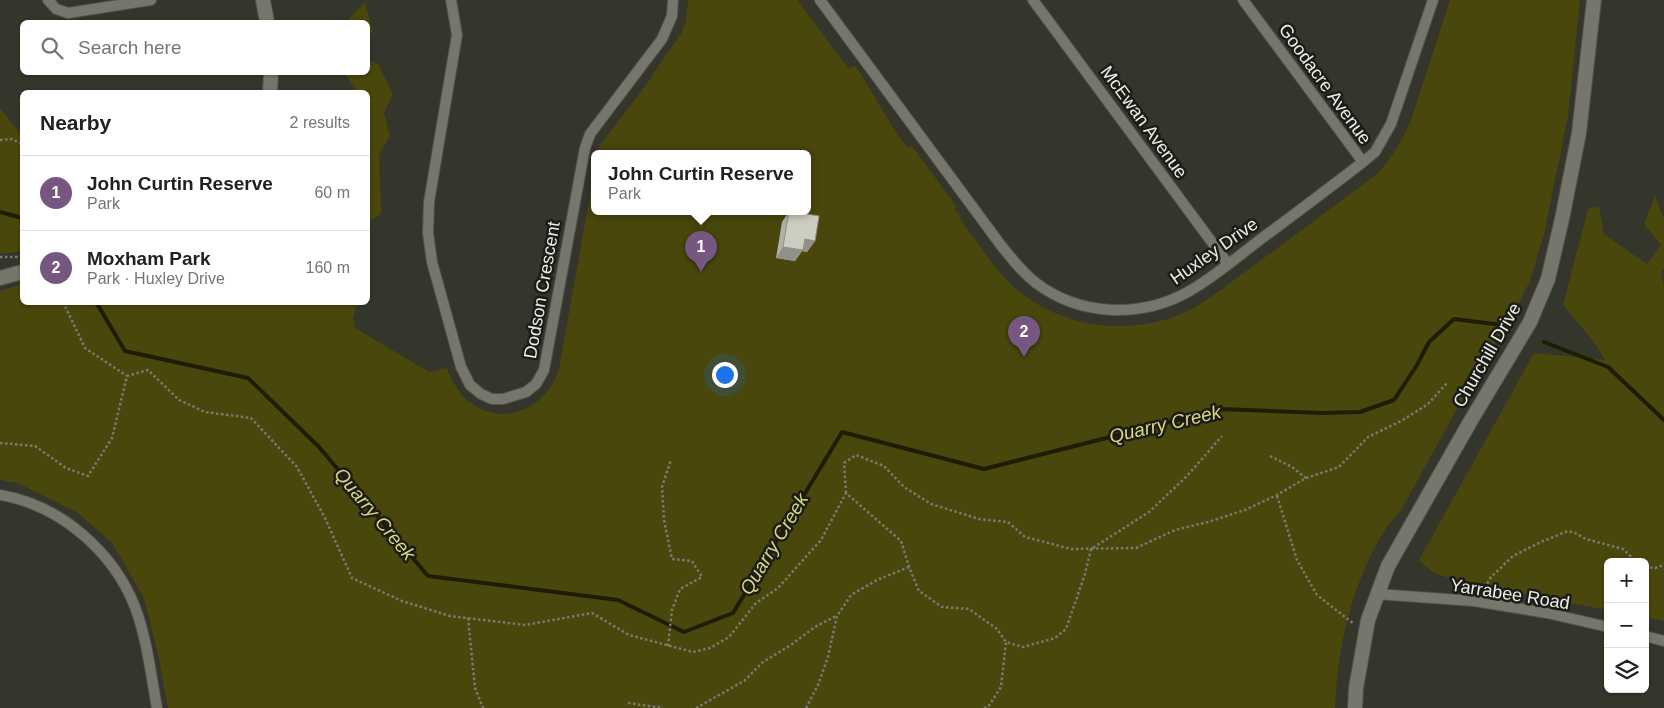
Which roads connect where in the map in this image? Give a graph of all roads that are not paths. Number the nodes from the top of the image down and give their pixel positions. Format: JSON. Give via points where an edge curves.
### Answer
{"nodes":[{"id":1,"x":48,"y":0,"type":"edge"},
{"id":2,"x":151,"y":0,"type":"edge"},
{"id":3,"x":263,"y":0,"type":"edge"},
{"id":4,"x":451,"y":0,"type":"edge"},
{"id":5,"x":673,"y":0,"type":"edge"},
{"id":6,"x":820,"y":0,"type":"edge"},
{"id":7,"x":1033,"y":0,"type":"edge"},
{"id":8,"x":1243,"y":0,"type":"edge"},
{"id":9,"x":1433,"y":0,"type":"edge"},
{"id":10,"x":1594,"y":0,"type":"edge"},
{"id":11,"x":267,"y":20,"type":"edge"},
{"id":12,"x":271,"y":75,"type":"edge"},
{"id":13,"x":270,"y":90,"type":"edge"},
{"id":14,"x":1363,"y":162,"type":"junction"},
{"id":15,"x":1228,"y":264,"type":"junction"},
{"id":16,"x":20,"y":273,"type":"edge"},
{"id":17,"x":0,"y":278,"type":"edge"},
{"id":18,"x":0,"y":495,"type":"edge"},
{"id":19,"x":1376,"y":594,"type":"junction"},
{"id":20,"x":1604,"y":626,"type":"edge"},
{"id":21,"x":1649,"y":637,"type":"edge"},
{"id":22,"x":1664,"y":641,"type":"edge"},
{"id":23,"x":156,"y":708,"type":"edge"},
{"id":24,"x":1355,"y":708,"type":"edge"}],
"edges":[{"from":1,"to":2,"type":"street","via":[[56,9],[68,13]]},
{"from":3,"to":11,"type":"main road"},
{"from":4,"to":5,"type":"street","name":"Dodson Crescent","via":[[457,35],[430,202],[428,233],[432,262],[460,367],[470,385],[492,400],[498,400],[526,392],[536,384],[544,370],[584,148],[590,134],[662,39],[672,16]]},
{"from":6,"to":15,"type":"street","name":"Huxley Drive","via":[[1000,244],[1017,266],[1037,283],[1081,306],[1135,310],[1164,304],[1188,292]]},
{"from":7,"to":15,"type":"street","name":"McEwan Avenue"},
{"from":8,"to":14,"type":"street","name":"Goodacre Avenue"},
{"from":9,"to":14,"type":"street","name":"Huxley Drive","via":[[1391,124],[1375,152]]},
{"from":10,"to":19,"type":"main road","name":"Churchill Drive","via":[[1579,133],[1556,247],[1542,294],[1530,322],[1402,539]]},
{"from":12,"to":13,"type":"main road"},
{"from":14,"to":15,"type":"street","name":"Huxley Drive"},
{"from":16,"to":17,"type":"main road"},
{"from":18,"to":23,"type":"street","via":[[21,499],[63,520],[89,540],[118,574],[140,622]]},
{"from":19,"to":20,"type":"street","name":"Yarrabee Road","via":[[1474,601]]},
{"from":19,"to":24,"type":"main road","name":"Churchill Drive","via":[[1365,632]]},
{"from":21,"to":22,"type":"street"}]}
